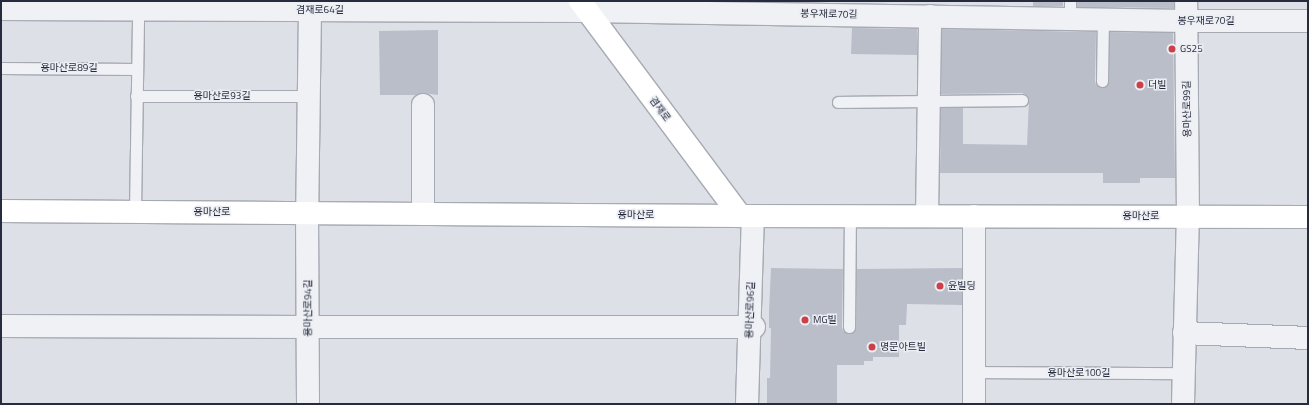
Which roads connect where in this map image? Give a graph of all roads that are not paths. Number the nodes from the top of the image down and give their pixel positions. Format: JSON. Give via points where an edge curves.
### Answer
{"nodes":[{"id":1,"x":306,"y":6,"type":"edge"},
{"id":2,"x":584,"y":6,"type":"edge"},
{"id":3,"x":3,"y":7,"type":"edge"},
{"id":4,"x":869,"y":8,"type":"edge"},
{"id":5,"x":138,"y":9,"type":"junction"},
{"id":6,"x":1070,"y":10,"type":"edge"},
{"id":7,"x":1186,"y":11,"type":"edge"},
{"id":8,"x":930,"y":16,"type":"junction"},
{"id":9,"x":1103,"y":19,"type":"junction"},
{"id":10,"x":1308,"y":21,"type":"edge"},
{"id":11,"x":1,"y":68,"type":"edge"},
{"id":12,"x":137,"y":69,"type":"junction"},
{"id":13,"x":1102,"y":81,"type":"dead end"},
{"id":14,"x":136,"y":96,"type":"junction"},
{"id":15,"x":309,"y":96,"type":"junction"},
{"id":16,"x":1022,"y":100,"type":"dead end"},
{"id":17,"x":929,"y":101,"type":"junction"},
{"id":18,"x":838,"y":102,"type":"dead end"},
{"id":19,"x":423,"y":105,"type":"dead end"},
{"id":20,"x":1,"y":211,"type":"edge"},
{"id":21,"x":135,"y":211,"type":"junction"},
{"id":22,"x":307,"y":212,"type":"junction"},
{"id":23,"x":423,"y":214,"type":"junction"},
{"id":24,"x":746,"y":216,"type":"junction"},
{"id":25,"x":850,"y":216,"type":"junction"},
{"id":26,"x":927,"y":216,"type":"junction"},
{"id":27,"x":974,"y":216,"type":"junction"},
{"id":28,"x":1188,"y":217,"type":"junction"},
{"id":29,"x":1308,"y":218,"type":"edge"},
{"id":30,"x":1,"y":326,"type":"edge"},
{"id":31,"x":752,"y":327,"type":"junction"},
{"id":32,"x":849,"y":327,"type":"dead end"},
{"id":33,"x":309,"y":328,"type":"junction"},
{"id":34,"x":1184,"y":333,"type":"junction"},
{"id":35,"x":1308,"y":338,"type":"edge"},
{"id":36,"x":974,"y":372,"type":"junction"},
{"id":37,"x":1184,"y":373,"type":"junction"},
{"id":38,"x":308,"y":404,"type":"edge"},
{"id":39,"x":747,"y":404,"type":"edge"},
{"id":40,"x":974,"y":404,"type":"edge"},
{"id":41,"x":1183,"y":404,"type":"edge"}],
"edges":[{"from":1,"to":2,"type":"street","name":"겸재로64길"},
{"from":1,"to":5,"type":"street","name":"겸재로64길"},
{"from":1,"to":15,"type":"street"},
{"from":2,"to":4,"type":"street","name":"봉우재로70길"},
{"from":2,"to":24,"type":"main road","name":"겸재로"},
{"from":3,"to":5,"type":"street","name":"겸재로64길"},
{"from":4,"to":8,"type":"street","name":"봉우재로70길"},
{"from":5,"to":12,"type":"lane"},
{"from":6,"to":8,"type":"street","name":"봉우재로70길"},
{"from":6,"to":9,"type":"street","name":"봉우재로70길"},
{"from":7,"to":9,"type":"street","name":"봉우재로70길"},
{"from":7,"to":10,"type":"street","name":"봉우재로70길"},
{"from":7,"to":28,"type":"street","name":"용마산로99길"},
{"from":8,"to":17,"type":"street"},
{"from":9,"to":13,"type":"lane"},
{"from":11,"to":12,"type":"lane","name":"용마산로89길"},
{"from":12,"to":14,"type":"lane"},
{"from":14,"to":15,"type":"lane","name":"용마산로93길"},
{"from":14,"to":21,"type":"lane"},
{"from":15,"to":22,"type":"street"},
{"from":16,"to":17,"type":"lane"},
{"from":17,"to":18,"type":"lane"},
{"from":17,"to":26,"type":"street"},
{"from":19,"to":23,"type":"street"},
{"from":20,"to":21,"type":"main road","name":"용마산로"},
{"from":21,"to":22,"type":"main road","name":"용마산로"},
{"from":22,"to":23,"type":"main road","name":"용마산로"},
{"from":22,"to":33,"type":"street","name":"용마산로94길"},
{"from":23,"to":24,"type":"main road","name":"용마산로"},
{"from":24,"to":25,"type":"main road","name":"용마산로"},
{"from":24,"to":31,"type":"street","name":"용마산로96길"},
{"from":25,"to":26,"type":"main road","name":"용마산로"},
{"from":25,"to":32,"type":"lane"},
{"from":26,"to":27,"type":"main road","name":"용마산로"},
{"from":27,"to":28,"type":"main road","name":"용마산로"},
{"from":27,"to":36,"type":"street"},
{"from":28,"to":29,"type":"main road","name":"용마산로"},
{"from":28,"to":34,"type":"street"},
{"from":30,"to":33,"type":"street"},
{"from":31,"to":33,"type":"street"},
{"from":31,"to":39,"type":"street","name":"용마산로96길"},
{"from":33,"to":38,"type":"street","name":"용마산로94길"},
{"from":34,"to":35,"type":"street"},
{"from":34,"to":37,"type":"street"},
{"from":36,"to":37,"type":"lane","name":"용마산로100길"},
{"from":36,"to":40,"type":"street"},
{"from":37,"to":41,"type":"street"}]}
